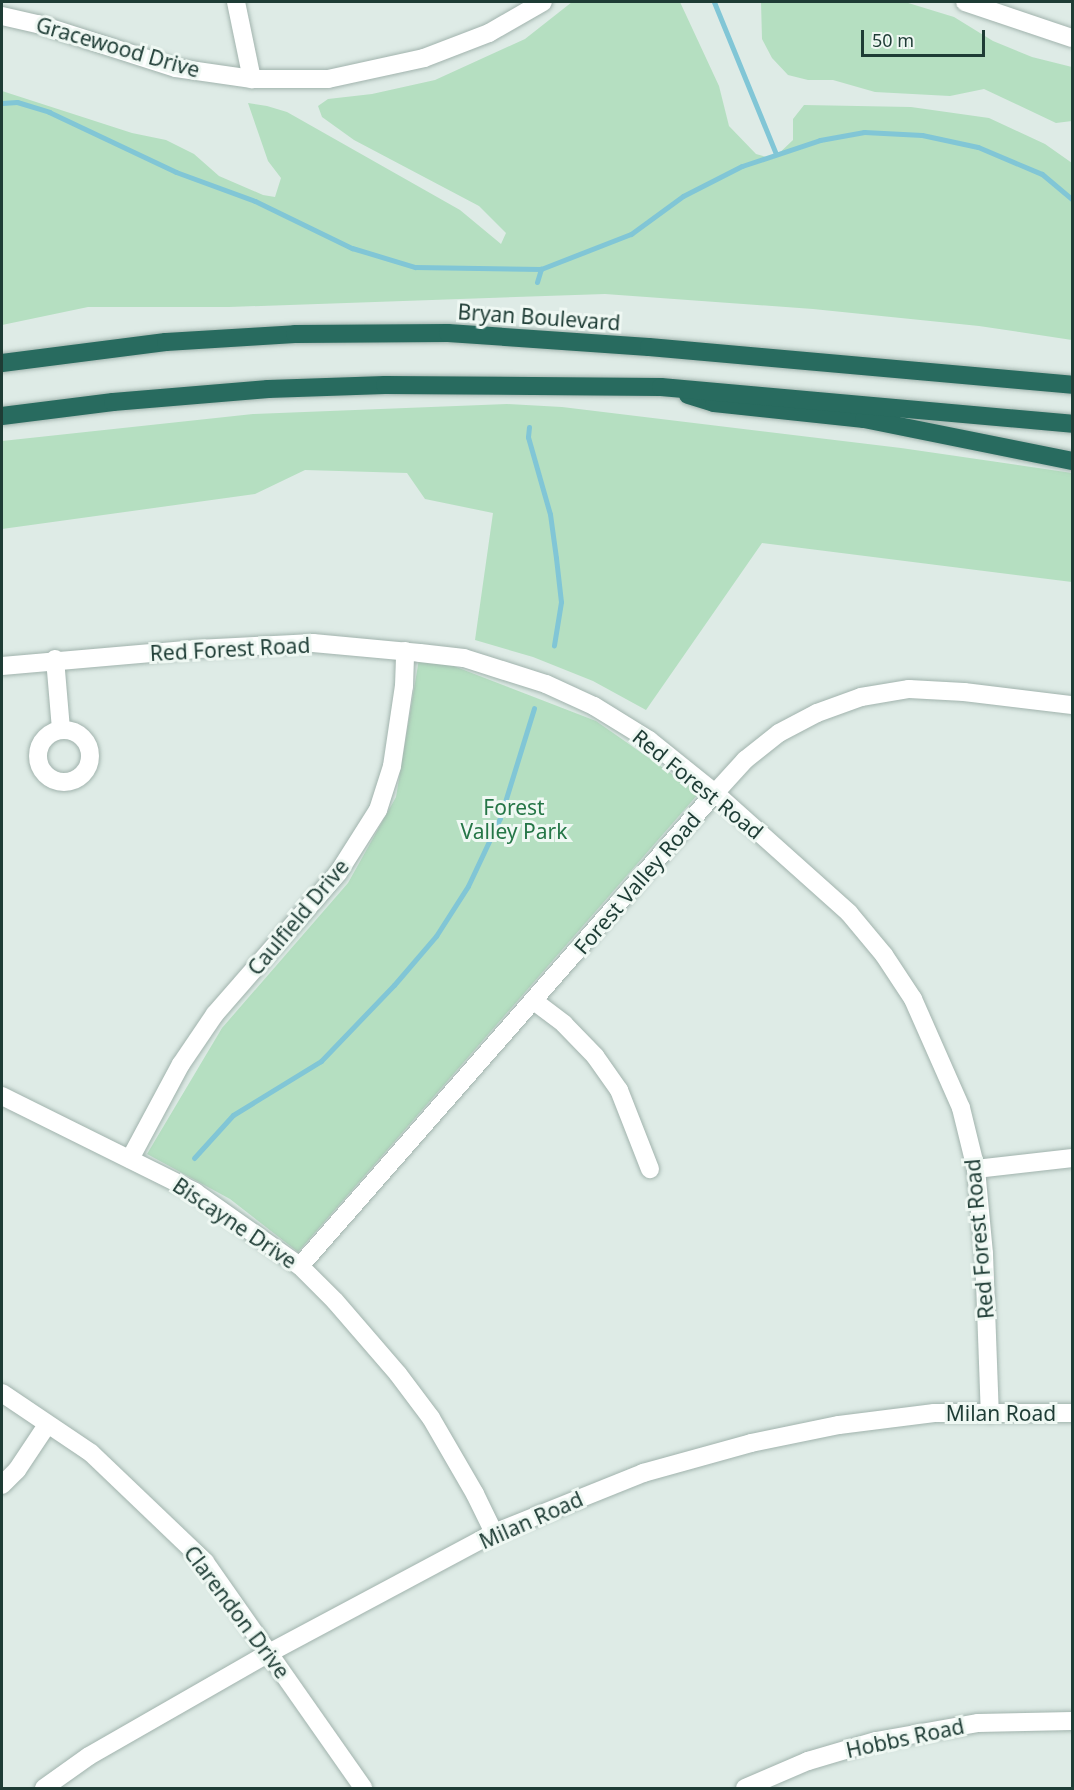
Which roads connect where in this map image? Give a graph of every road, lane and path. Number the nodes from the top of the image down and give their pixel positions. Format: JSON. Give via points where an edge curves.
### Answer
{"nodes":[{"id":1,"x":236,"y":2,"type":"edge"},
{"id":2,"x":543,"y":2,"type":"edge"},
{"id":3,"x":965,"y":2,"type":"edge"},
{"id":4,"x":2,"y":16,"type":"edge"},
{"id":5,"x":1072,"y":38,"type":"edge"},
{"id":6,"x":252,"y":79,"type":"junction"},
{"id":7,"x":2,"y":363,"type":"edge"},
{"id":8,"x":1072,"y":385,"type":"edge"},
{"id":9,"x":661,"y":387,"type":"junction"},
{"id":10,"x":2,"y":416,"type":"edge"},
{"id":11,"x":1072,"y":424,"type":"edge"},
{"id":12,"x":1072,"y":461,"type":"edge"},
{"id":13,"x":405,"y":651,"type":"junction"},
{"id":14,"x":55,"y":659,"type":"junction"},
{"id":15,"x":2,"y":666,"type":"edge"},
{"id":16,"x":1072,"y":705,"type":"edge"},
{"id":17,"x":61,"y":729,"type":"dead end"},
{"id":18,"x":715,"y":793,"type":"junction"},
{"id":19,"x":534,"y":1001,"type":"junction"},
{"id":20,"x":2,"y":1096,"type":"edge"},
{"id":21,"x":1072,"y":1158,"type":"edge"},
{"id":22,"x":130,"y":1159,"type":"junction"},
{"id":23,"x":650,"y":1168,"type":"dead end"},
{"id":24,"x":976,"y":1169,"type":"junction"},
{"id":25,"x":300,"y":1266,"type":"junction"},
{"id":26,"x":2,"y":1393,"type":"edge"},
{"id":27,"x":1072,"y":1413,"type":"edge"},
{"id":28,"x":990,"y":1414,"type":"junction"},
{"id":29,"x":47,"y":1425,"type":"junction"},
{"id":30,"x":2,"y":1485,"type":"edge"},
{"id":31,"x":494,"y":1533,"type":"junction"},
{"id":32,"x":269,"y":1653,"type":"junction"},
{"id":33,"x":1072,"y":1720,"type":"edge"},
{"id":34,"x":44,"y":1788,"type":"edge"},
{"id":35,"x":363,"y":1788,"type":"edge"},
{"id":36,"x":745,"y":1788,"type":"edge"}],
"edges":[{"from":1,"to":6,"type":"street"},
{"from":2,"to":6,"type":"street","name":"Gracewood Drive","via":[[489,33],[424,58],[328,80]]},
{"from":3,"to":5,"type":"street"},
{"from":4,"to":6,"type":"street","name":"Gracewood Drive","via":[[176,68]]},
{"from":7,"to":8,"type":"highway","name":"Bryan Boulevard","via":[[177,342],[295,334],[448,333]]},
{"from":9,"to":10,"type":"highway","via":[[385,385],[268,389]]},
{"from":9,"to":11,"type":"highway"},
{"from":9,"to":12,"type":"highway","via":[[714,403],[864,419]]},
{"from":13,"to":14,"type":"street","name":"Red Forest Road","via":[[314,643]]},
{"from":13,"to":18,"type":"street","name":"Red Forest Road","via":[[464,658],[586,702],[649,740]]},
{"from":13,"to":22,"type":"street","name":"Caulfield Drive","via":[[392,766],[378,810],[338,873],[215,1014],[181,1064]]},
{"from":14,"to":15,"type":"street","name":"Red Forest Road"},
{"from":14,"to":17,"type":"street"},
{"from":16,"to":18,"type":"street","name":"Forest Valley Road","via":[[909,689],[861,697],[817,713],[779,733],[745,760]]},
{"from":18,"to":19,"type":"street","name":"Forest Valley Road"},
{"from":18,"to":24,"type":"street","name":"Red Forest Road","via":[[849,913],[884,955],[913,999],[934,1043],[961,1108]]},
{"from":19,"to":23,"type":"street","via":[[564,1024],[595,1056],[619,1090]]},
{"from":19,"to":25,"type":"street","name":"Forest Valley Road"},
{"from":20,"to":22,"type":"street","name":"Biscayne Drive"},
{"from":21,"to":24,"type":"street"},
{"from":22,"to":25,"type":"street","name":"Biscayne Drive","via":[[195,1192]]},
{"from":24,"to":28,"type":"street","name":"Red Forest Road","via":[[984,1254]]},
{"from":25,"to":31,"type":"street","name":"Biscayne Drive","via":[[399,1374],[431,1418]]},
{"from":26,"to":29,"type":"street","name":"Clarendon Drive"},
{"from":27,"to":28,"type":"street","name":"Milan Road"},
{"from":28,"to":31,"type":"street","name":"Milan Road","via":[[934,1413],[839,1425],[751,1443],[643,1473]]},
{"from":29,"to":30,"type":"street"},
{"from":29,"to":32,"type":"street","name":"Clarendon Drive","via":[[91,1453],[204,1562]]},
{"from":31,"to":32,"type":"street","name":"Milan Road"},
{"from":32,"to":34,"type":"street","name":"Milan Road","via":[[89,1756]]},
{"from":32,"to":35,"type":"street","name":"Clarendon Drive"},
{"from":33,"to":36,"type":"street","name":"Hobbs Road","via":[[978,1723],[876,1741],[808,1761]]}]}
